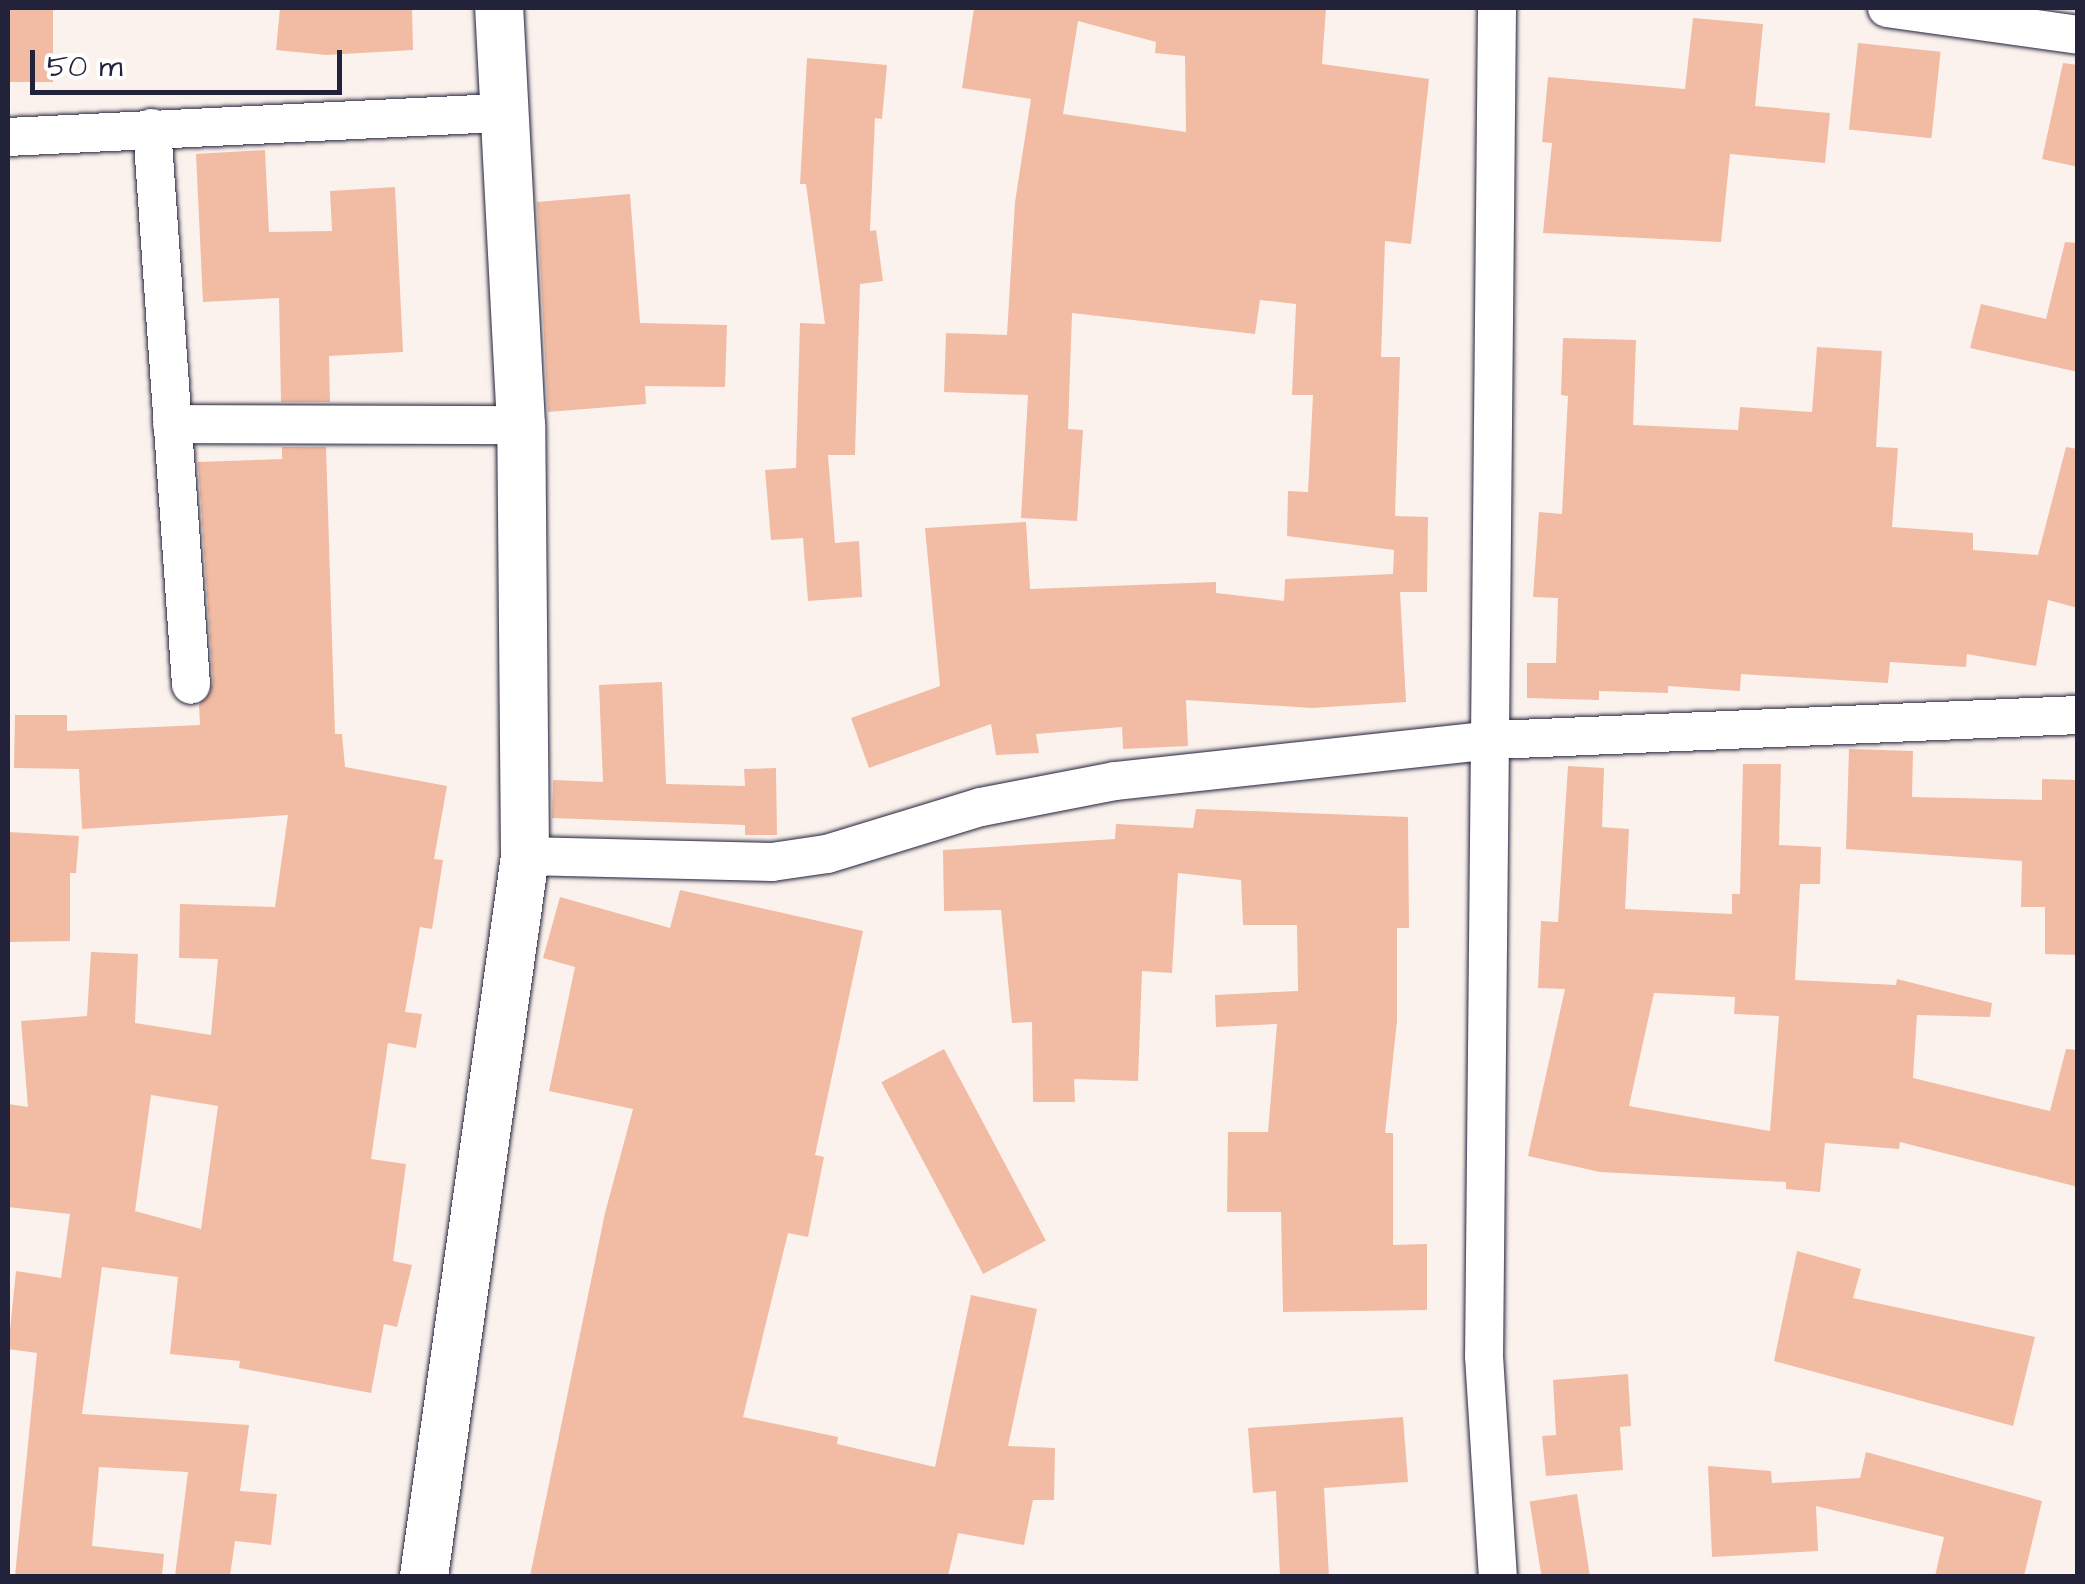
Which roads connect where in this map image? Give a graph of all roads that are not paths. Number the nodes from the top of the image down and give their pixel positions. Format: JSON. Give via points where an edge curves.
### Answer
{"nodes":[{"id":1,"x":499,"y":8,"type":"edge"},
{"id":2,"x":1497,"y":8,"type":"edge"},
{"id":3,"x":1887,"y":8,"type":"edge"},
{"id":4,"x":2078,"y":35,"type":"edge"},
{"id":5,"x":504,"y":113,"type":"junction"},
{"id":6,"x":152,"y":128,"type":"junction"},
{"id":7,"x":8,"y":137,"type":"edge"},
{"id":8,"x":172,"y":424,"type":"junction"},
{"id":9,"x":521,"y":425,"type":"junction"},
{"id":10,"x":191,"y":686,"type":"dead end"},
{"id":11,"x":2078,"y":714,"type":"edge"},
{"id":12,"x":1494,"y":740,"type":"junction"},
{"id":13,"x":525,"y":856,"type":"junction"},
{"id":14,"x":424,"y":1576,"type":"edge"},
{"id":15,"x":1498,"y":1576,"type":"edge"}],
"edges":[{"from":1,"to":5,"type":"street"},
{"from":2,"to":12,"type":"street"},
{"from":3,"to":4,"type":"street"},
{"from":5,"to":6,"type":"street"},
{"from":5,"to":9,"type":"street"},
{"from":6,"to":7,"type":"street"},
{"from":6,"to":8,"type":"street"},
{"from":8,"to":9,"type":"street"},
{"from":8,"to":10,"type":"street"},
{"from":9,"to":13,"type":"street"},
{"from":11,"to":12,"type":"street"},
{"from":12,"to":13,"type":"street","via":[[1116,781],[980,807],[827,854],[772,862]]},
{"from":12,"to":15,"type":"street","via":[[1484,1356]]},
{"from":13,"to":14,"type":"street"}]}
